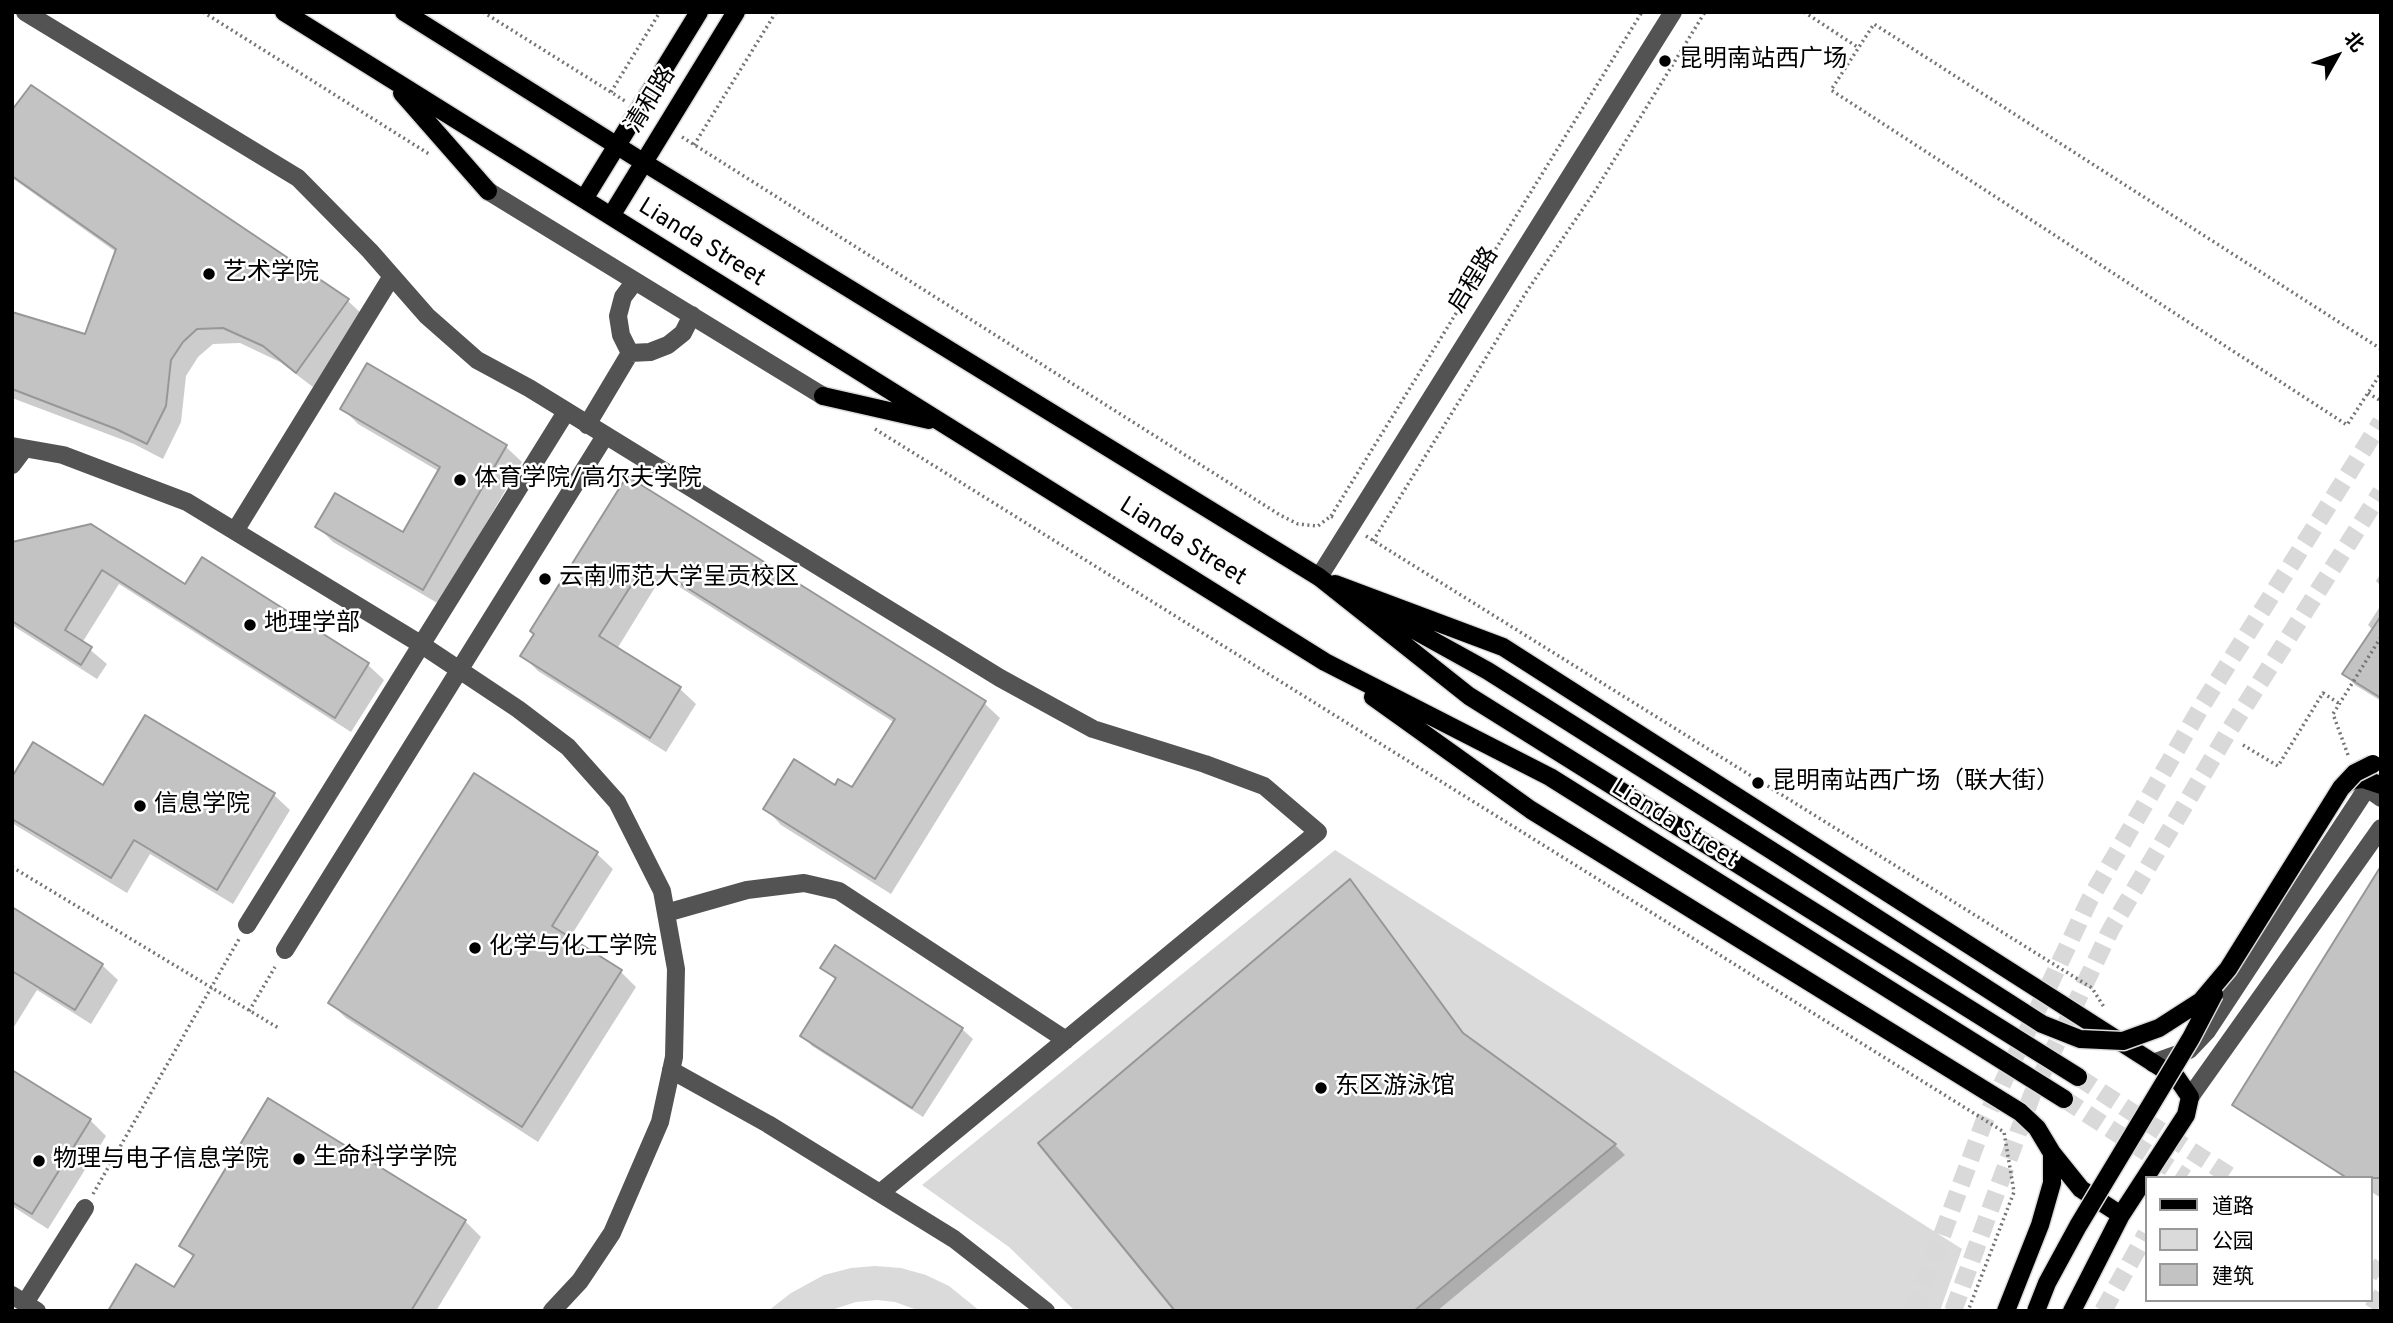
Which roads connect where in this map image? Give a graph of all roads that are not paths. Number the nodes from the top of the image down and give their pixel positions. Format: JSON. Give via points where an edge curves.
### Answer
{"nodes":[{"id":1,"x":25,"y":12,"type":"edge"},
{"id":2,"x":284,"y":12,"type":"edge"},
{"id":3,"x":404,"y":12,"type":"edge"},
{"id":4,"x":699,"y":12,"type":"edge"},
{"id":5,"x":736,"y":12,"type":"edge"},
{"id":6,"x":1673,"y":12,"type":"edge"},
{"id":7,"x":388,"y":77,"type":"junction"},
{"id":8,"x":617,"y":146,"type":"junction"},
{"id":9,"x":643,"y":162,"type":"junction"},
{"id":10,"x":488,"y":191,"type":"joint"},
{"id":11,"x":584,"y":199,"type":"junction"},
{"id":12,"x":611,"y":216,"type":"junction"},
{"id":13,"x":392,"y":276,"type":"junction"},
{"id":14,"x":635,"y":281,"type":"junction"},
{"id":15,"x":692,"y":315,"type":"junction"},
{"id":16,"x":630,"y":353,"type":"junction"},
{"id":17,"x":823,"y":396,"type":"joint"},
{"id":18,"x":566,"y":412,"type":"junction"},
{"id":19,"x":943,"y":423,"type":"junction"},
{"id":20,"x":587,"y":425,"type":"junction"},
{"id":21,"x":605,"y":436,"type":"junction"},
{"id":22,"x":18,"y":448,"type":"edge"},
{"id":23,"x":12,"y":465,"type":"edge"},
{"id":24,"x":235,"y":531,"type":"junction"},
{"id":25,"x":1319,"y":577,"type":"junction"},
{"id":26,"x":422,"y":645,"type":"junction"},
{"id":27,"x":1325,"y":662,"type":"junction"},
{"id":28,"x":460,"y":670,"type":"junction"},
{"id":29,"x":2381,"y":763,"type":"edge"},
{"id":30,"x":2381,"y":785,"type":"edge"},
{"id":31,"x":2340,"y":788,"type":"junction"},
{"id":32,"x":2381,"y":798,"type":"edge"},
{"id":33,"x":2381,"y":828,"type":"edge"},
{"id":34,"x":666,"y":913,"type":"junction"},
{"id":35,"x":247,"y":925,"type":"road end"},
{"id":36,"x":285,"y":950,"type":"road end"},
{"id":37,"x":2228,"y":969,"type":"junction"},
{"id":38,"x":1066,"y":1040,"type":"junction"},
{"id":39,"x":2153,"y":1063,"type":"junction"},
{"id":40,"x":671,"y":1070,"type":"junction"},
{"id":41,"x":2078,"y":1077,"type":"tunnel mouth"},
{"id":42,"x":2190,"y":1097,"type":"junction"},
{"id":43,"x":2064,"y":1099,"type":"tunnel mouth"},
{"id":44,"x":2052,"y":1153,"type":"junction"},
{"id":45,"x":2146,"y":1176,"type":"edge"},
{"id":46,"x":2144,"y":1180,"type":"edge"},
{"id":47,"x":880,"y":1194,"type":"junction"},
{"id":48,"x":85,"y":1208,"type":"road end"},
{"id":49,"x":2121,"y":1215,"type":"junction"},
{"id":50,"x":25,"y":1303,"type":"edge"},
{"id":51,"x":552,"y":1311,"type":"edge"},
{"id":52,"x":1046,"y":1311,"type":"edge"},
{"id":53,"x":2006,"y":1311,"type":"edge"},
{"id":54,"x":2036,"y":1311,"type":"edge"},
{"id":55,"x":2073,"y":1311,"type":"edge"}],
"edges":[{"from":1,"to":13,"type":"street","via":[[298,178]]},
{"from":2,"to":7,"type":"main road","name":"Lianda Street"},
{"from":3,"to":8,"type":"main road","name":"Lianda Street"},
{"from":4,"to":8,"type":"main road","name":"清和路"},
{"from":5,"to":9,"type":"main road","name":"清和路"},
{"from":6,"to":25,"type":"street","name":"启程路"},
{"from":7,"to":10,"type":"main road"},
{"from":7,"to":11,"type":"main road","name":"Lianda Street"},
{"from":8,"to":9,"type":"main road","name":"Lianda Street"},
{"from":8,"to":11,"type":"main road","name":"清和路"},
{"from":9,"to":12,"type":"main road","name":"清和路"},
{"from":9,"to":25,"type":"main road","name":"Lianda Street"},
{"from":10,"to":14,"type":"street"},
{"from":11,"to":12,"type":"main road","name":"Lianda Street"},
{"from":12,"to":19,"type":"main road","name":"Lianda Street"},
{"from":13,"to":18,"type":"street","via":[[427,316],[477,360]]},
{"from":13,"to":24,"type":"street"},
{"from":14,"to":15,"type":"street"},
{"from":14,"to":16,"type":"street","via":[[623,297],[618,316]]},
{"from":15,"to":16,"type":"street","via":[[683,332],[668,345]]},
{"from":15,"to":17,"type":"street"},
{"from":16,"to":20,"type":"street"},
{"from":17,"to":19,"type":"main road"},
{"from":18,"to":20,"type":"street"},
{"from":18,"to":26,"type":"street"},
{"from":19,"to":27,"type":"main road","name":"Lianda Street"},
{"from":20,"to":21,"type":"street"},
{"from":21,"to":28,"type":"street"},
{"from":21,"to":38,"type":"street","via":[[1000,678],[1093,729],[1264,786],[1318,832]]},
{"from":22,"to":23,"type":"street"},
{"from":22,"to":24,"type":"street","via":[[63,455],[187,502]]},
{"from":24,"to":26,"type":"street"},
{"from":25,"to":37,"type":"main road","bridge":true,"via":[[1488,671],[2042,1024],[2080,1039],[2123,1041],[2159,1028],[2201,1001]]},
{"from":25,"to":39,"type":"main road","via":[[1503,648]]},
{"from":25,"to":41,"type":"main road","name":"Lianda Street","via":[[1469,696]]},
{"from":26,"to":28,"type":"street"},
{"from":26,"to":35,"type":"street"},
{"from":27,"to":43,"type":"main road","name":"Lianda Street","via":[[1549,777]]},
{"from":27,"to":44,"type":"main road","via":[[1531,810],[2020,1112]]},
{"from":28,"to":34,"type":"street","via":[[568,747],[617,802],[662,891]]},
{"from":28,"to":36,"type":"street"},
{"from":29,"to":31,"type":"main road","bridge":true,"via":[[2355,773]]},
{"from":30,"to":31,"type":"main road","bridge":true,"via":[[2363,779]]},
{"from":31,"to":37,"type":"main road","bridge":true},
{"from":32,"to":39,"type":"street","via":[[2367,788],[2207,1031],[2189,1050]]},
{"from":33,"to":42,"type":"street"},
{"from":34,"to":38,"type":"street","via":[[747,890],[804,883],[839,891]]},
{"from":34,"to":40,"type":"street","via":[[676,969]]},
{"from":37,"to":54,"type":"main road","bridge":true,"via":[[2078,1226]]},
{"from":38,"to":47,"type":"street"},
{"from":39,"to":42,"type":"main road","via":[[2177,1078]]},
{"from":40,"to":47,"type":"street"},
{"from":40,"to":51,"type":"street","via":[[660,1122],[612,1233],[580,1281]]},
{"from":42,"to":45,"type":"main road","via":[[2186,1115]]},
{"from":44,"to":49,"type":"main road","via":[[2081,1189]]},
{"from":44,"to":53,"type":"main road","via":[[2052,1183],[2040,1225]]},
{"from":46,"to":49,"type":"main road"},
{"from":47,"to":52,"type":"street","via":[[954,1239]]},
{"from":48,"to":50,"type":"street"},
{"from":49,"to":55,"type":"main road"}]}
